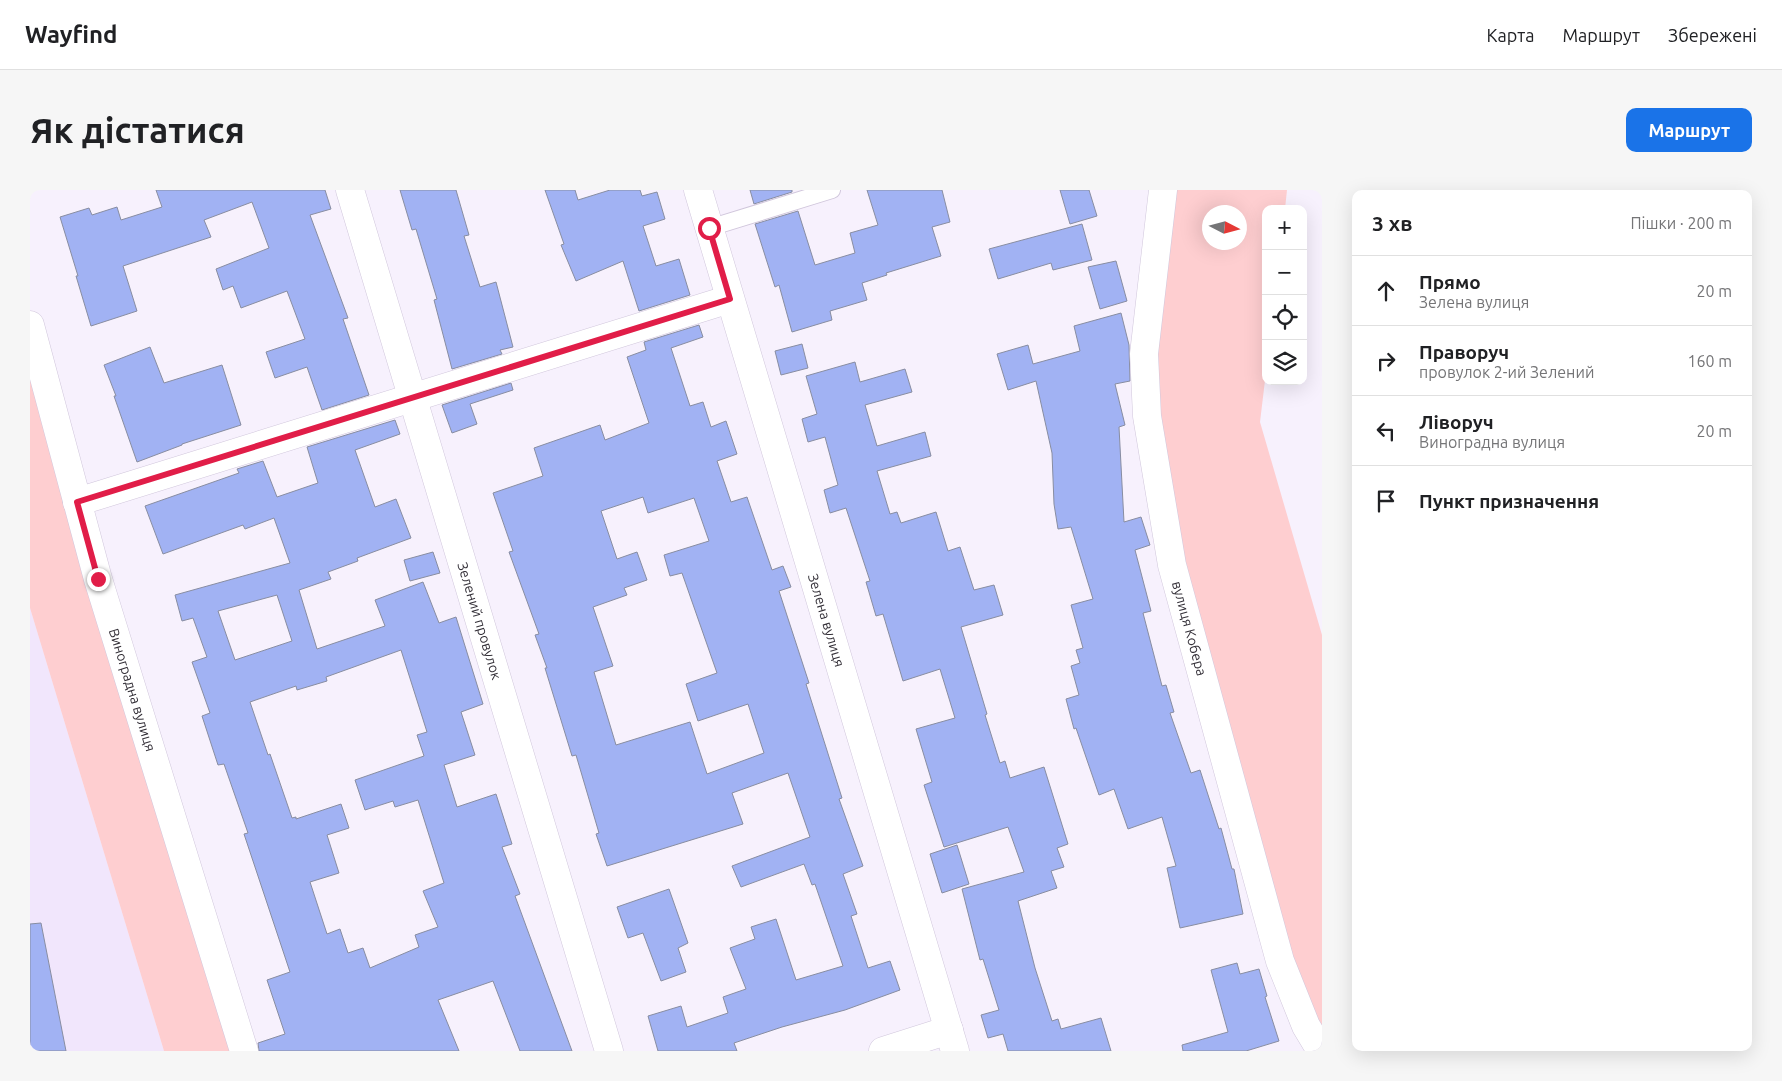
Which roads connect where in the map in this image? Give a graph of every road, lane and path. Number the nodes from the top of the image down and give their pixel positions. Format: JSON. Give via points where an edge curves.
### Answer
{"nodes":[{"id":1,"x":350,"y":190,"type":"edge"},
{"id":2,"x":698,"y":190,"type":"edge"},
{"id":3,"x":832,"y":190,"type":"edge"},
{"id":4,"x":1163,"y":190,"type":"edge"},
{"id":5,"x":709,"y":228,"type":"junction"},
{"id":6,"x":730,"y":299,"type":"junction"},
{"id":7,"x":30,"y":325,"type":"edge"},
{"id":8,"x":412,"y":396,"type":"junction"},
{"id":9,"x":77,"y":502,"type":"junction"},
{"id":10,"x":952,"y":1040,"type":"edge"},
{"id":11,"x":244,"y":1051,"type":"edge"},
{"id":12,"x":609,"y":1051,"type":"edge"},
{"id":13,"x":883,"y":1051,"type":"edge"},
{"id":14,"x":1321,"y":1051,"type":"edge"}],
"edges":[{"from":1,"to":8,"type":"street","name":"Зелений провулок"},
{"from":2,"to":5,"type":"street","name":"Зелена вулиця"},
{"from":3,"to":5,"type":"lane"},
{"from":4,"to":14,"type":"street","name":"вулиця Кобера","via":[[1144,354],[1147,416],[1172,565],[1280,961],[1306,1026]]},
{"from":5,"to":6,"type":"street","name":"Зелена вулиця"},
{"from":6,"to":8,"type":"street"},
{"from":6,"to":10,"type":"street","name":"Зелена вулиця"},
{"from":7,"to":9,"type":"street","name":"Виноградна вулиця"},
{"from":8,"to":9,"type":"street"},
{"from":8,"to":12,"type":"street","name":"Зелений провулок"},
{"from":9,"to":11,"type":"street","name":"Виноградна вулиця"},
{"from":10,"to":13,"type":"street"}]}
